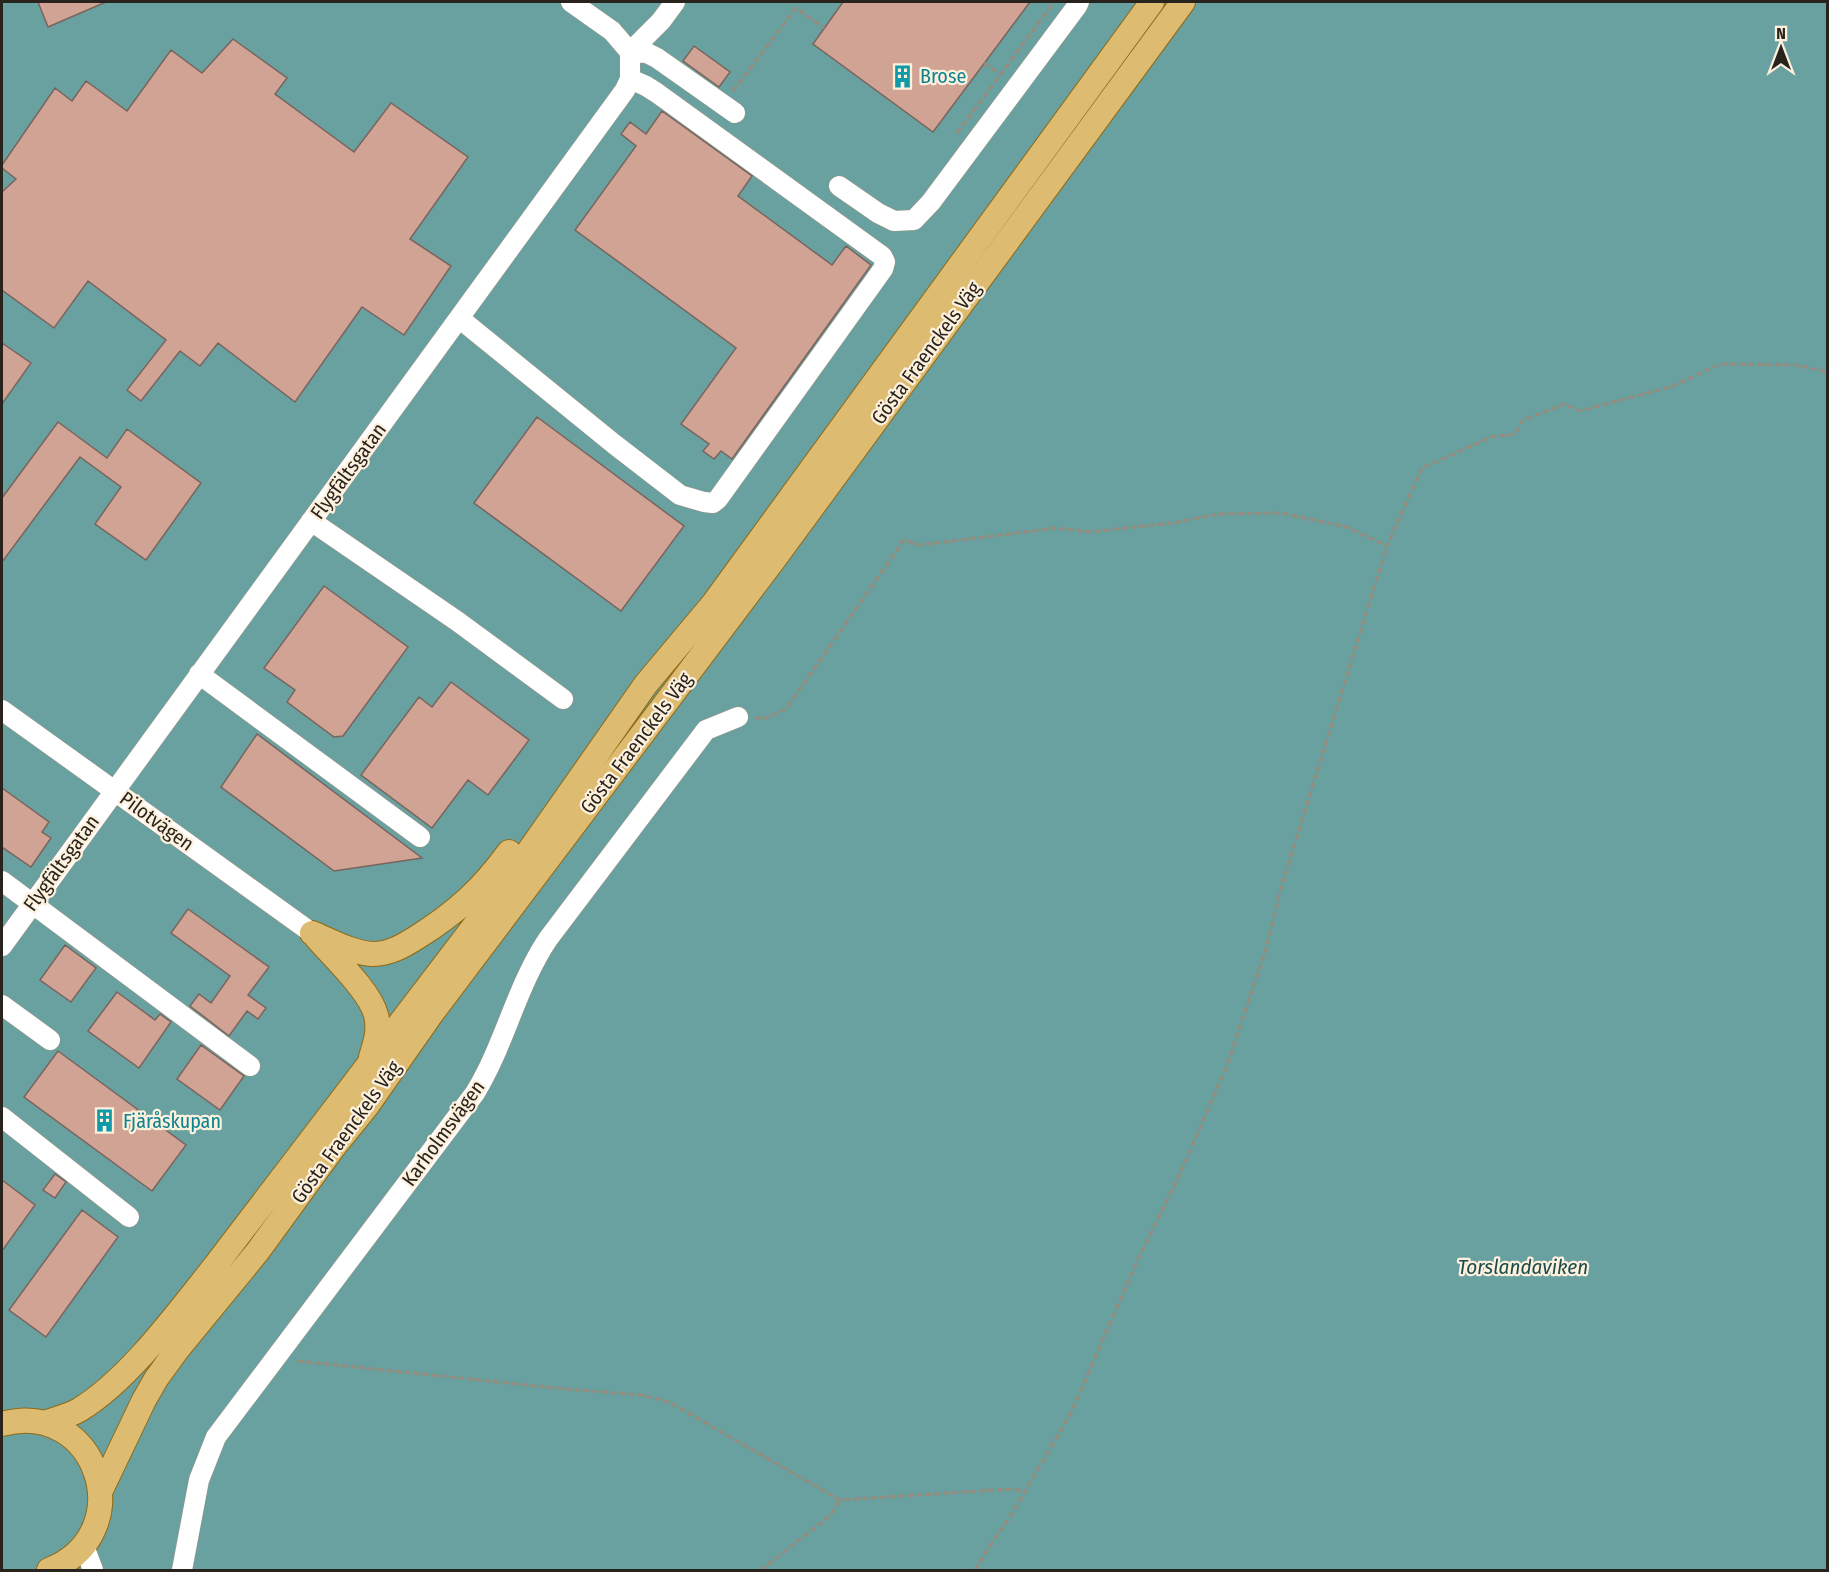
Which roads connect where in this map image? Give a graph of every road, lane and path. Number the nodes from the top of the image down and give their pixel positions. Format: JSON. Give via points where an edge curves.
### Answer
{"nodes":[{"id":1,"x":571,"y":2,"type":"edge"},
{"id":2,"x":675,"y":2,"type":"edge"},
{"id":3,"x":1054,"y":2,"type":"edge"},
{"id":4,"x":1078,"y":2,"type":"edge"},
{"id":5,"x":1152,"y":2,"type":"edge"},
{"id":6,"x":1183,"y":2,"type":"edge"},
{"id":7,"x":824,"y":28,"type":"dead end"},
{"id":8,"x":630,"y":52,"type":"junction"},
{"id":9,"x":984,"y":63,"type":"dead end"},
{"id":10,"x":1000,"y":74,"type":"junction"},
{"id":11,"x":630,"y":79,"type":"junction"},
{"id":12,"x":729,"y":109,"type":"joint"},
{"id":13,"x":957,"y":134,"type":"dead end"},
{"id":14,"x":839,"y":186,"type":"dead end"},
{"id":15,"x":459,"y":318,"type":"junction"},
{"id":16,"x":1827,"y":372,"type":"edge"},
{"id":17,"x":311,"y":521,"type":"junction"},
{"id":18,"x":1387,"y":546,"type":"junction"},
{"id":19,"x":199,"y":674,"type":"junction"},
{"id":20,"x":563,"y":699,"type":"dead end"},
{"id":21,"x":2,"y":710,"type":"edge"},
{"id":22,"x":738,"y":717,"type":"joint"},
{"id":23,"x":574,"y":784,"type":"junction"},
{"id":24,"x":114,"y":790,"type":"junction"},
{"id":25,"x":420,"y":837,"type":"dead end"},
{"id":26,"x":2,"y":881,"type":"edge"},
{"id":27,"x":32,"y":903,"type":"junction"},
{"id":28,"x":312,"y":933,"type":"junction"},
{"id":29,"x":2,"y":946,"type":"edge"},
{"id":30,"x":2,"y":1005,"type":"edge"},
{"id":31,"x":50,"y":1040,"type":"dead end"},
{"id":32,"x":370,"y":1062,"type":"junction"},
{"id":33,"x":250,"y":1066,"type":"dead end"},
{"id":34,"x":2,"y":1117,"type":"edge"},
{"id":35,"x":129,"y":1217,"type":"dead end"},
{"id":36,"x":277,"y":1358,"type":"junction"},
{"id":37,"x":4,"y":1420,"type":"edge"},
{"id":38,"x":44,"y":1423,"type":"junction"},
{"id":39,"x":100,"y":1490,"type":"junction"},
{"id":40,"x":1026,"y":1491,"type":"junction"},
{"id":41,"x":840,"y":1500,"type":"junction"},
{"id":42,"x":84,"y":1546,"type":"junction"},
{"id":43,"x":49,"y":1570,"type":"edge"},
{"id":44,"x":93,"y":1570,"type":"edge"},
{"id":45,"x":182,"y":1570,"type":"edge"},
{"id":46,"x":761,"y":1570,"type":"edge"},
{"id":47,"x":975,"y":1570,"type":"edge"}],
"edges":[{"from":1,"to":8,"type":"street","via":[[612,31]]},
{"from":2,"to":8,"type":"street"},
{"from":3,"to":10,"type":"path"},
{"from":4,"to":14,"type":"street","via":[[914,220],[894,221]]},
{"from":5,"to":23,"type":"main road","name":"Gösta Fraenckels Väg","via":[[713,604],[646,684]]},
{"from":6,"to":39,"type":"main road","name":"Gösta Fraenckels Väg","via":[[776,558],[438,1004],[258,1251],[163,1369]]},
{"from":7,"to":12,"type":"path","via":[[796,8]]},
{"from":8,"to":11,"type":"street"},
{"from":8,"to":12,"type":"street","via":[[657,58]]},
{"from":9,"to":10,"type":"path"},
{"from":10,"to":13,"type":"path"},
{"from":11,"to":15,"type":"street","name":"Flygfältsgatan"},
{"from":11,"to":15,"type":"street","via":[[657,93],[882,256],[884,269],[713,502],[680,495]]},
{"from":15,"to":17,"type":"street","name":"Flygfältsgatan"},
{"from":16,"to":18,"type":"path","via":[[1796,365],[1720,364],[1673,386],[1580,411],[1565,404],[1523,420],[1515,434],[1491,437],[1422,468]]},
{"from":17,"to":19,"type":"street","name":"Flygfältsgatan"},
{"from":17,"to":20,"type":"street"},
{"from":18,"to":22,"type":"path","via":[[1347,527],[1281,513],[1218,514],[1089,532],[1057,528],[920,545],[904,540],[786,709],[766,718]]},
{"from":18,"to":40,"type":"path","via":[[1227,1066],[1071,1413]]},
{"from":19,"to":24,"type":"street","name":"Flygfältsgatan"},
{"from":19,"to":25,"type":"street"},
{"from":21,"to":24,"type":"street","name":"Pilotvägen"},
{"from":22,"to":36,"type":"street","name":"Karholmsvägen","via":[[706,730],[548,939],[530,968],[495,1056],[475,1093]]},
{"from":23,"to":28,"type":"main road","via":[[538,815],[473,896],[411,942],[386,953],[361,953]]},
{"from":23,"to":32,"type":"main road","name":"Gösta Fraenckels Väg","via":[[501,891]]},
{"from":24,"to":27,"type":"street","name":"Flygfältsgatan"},
{"from":24,"to":28,"type":"street","name":"Pilotvägen"},
{"from":26,"to":27,"type":"street"},
{"from":27,"to":29,"type":"street","name":"Flygfältsgatan"},
{"from":27,"to":33,"type":"street"},
{"from":28,"to":32,"type":"main road","via":[[372,1005],[378,1029]]},
{"from":30,"to":31,"type":"street"},
{"from":32,"to":38,"type":"main road","name":"Gösta Fraenckels Väg","via":[[215,1266],[134,1363],[77,1412]]},
{"from":34,"to":35,"type":"street"},
{"from":36,"to":41,"type":"path","via":[[642,1395],[669,1402]]},
{"from":36,"to":45,"type":"street","name":"Karholmsvägen","via":[[223,1425],[209,1449],[199,1480]]},
{"from":37,"to":38,"type":"main road","name":"Gösta Fraenckels Väg"},
{"from":38,"to":39,"type":"main road","name":"Gösta Fraenckels Väg","via":[[65,1432],[83,1448],[95,1467]]},
{"from":39,"to":42,"type":"main road","name":"Gösta Fraenckels Väg","via":[[98,1520]]},
{"from":40,"to":41,"type":"path"},
{"from":40,"to":47,"type":"path"},
{"from":41,"to":46,"type":"path","via":[[830,1516]]},
{"from":42,"to":43,"type":"main road","name":"Gösta Fraenckels Väg"},
{"from":42,"to":44,"type":"street"}]}
